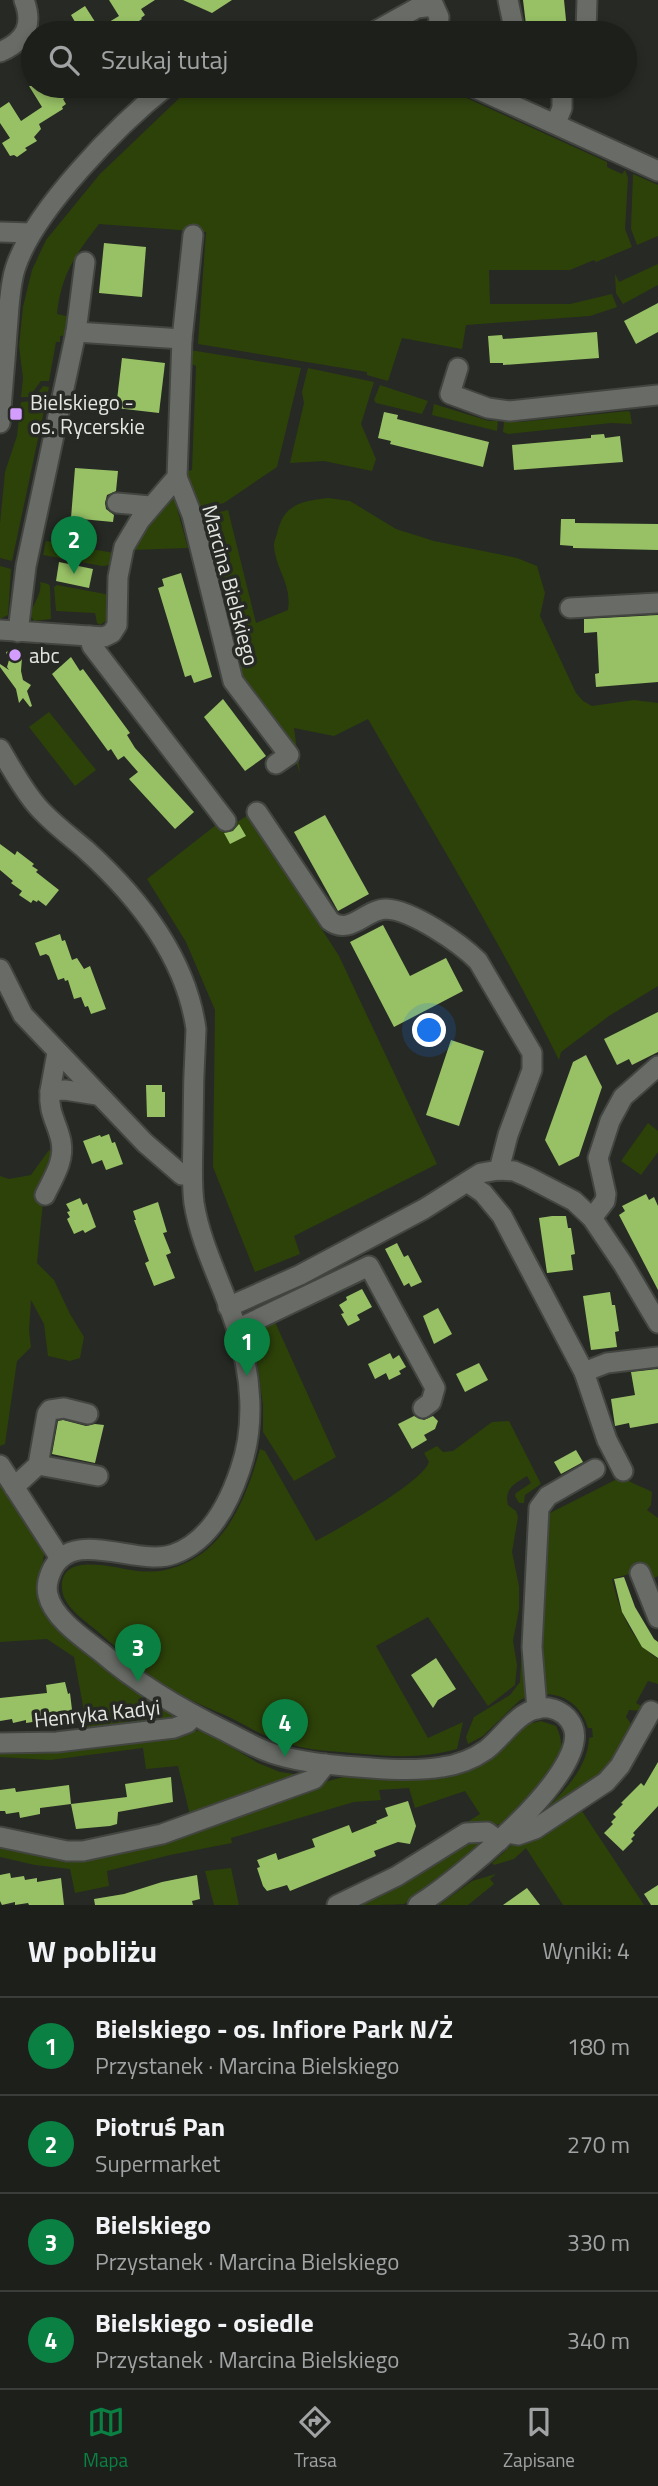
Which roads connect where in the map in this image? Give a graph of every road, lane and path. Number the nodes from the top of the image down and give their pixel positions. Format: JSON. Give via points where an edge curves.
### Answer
{"nodes":[{"id":1,"x":24,"y":0,"type":"edge"},
{"id":2,"x":508,"y":0,"type":"edge"},
{"id":3,"x":587,"y":0,"type":"edge"},
{"id":4,"x":436,"y":3,"type":"edge"},
{"id":5,"x":29,"y":21,"type":"edge"},
{"id":6,"x":400,"y":21,"type":"edge"},
{"id":7,"x":439,"y":21,"type":"edge"},
{"id":8,"x":512,"y":21,"type":"edge"},
{"id":9,"x":586,"y":21,"type":"edge"},
{"id":10,"x":21,"y":38,"type":"edge"},
{"id":11,"x":0,"y":52,"type":"edge"},
{"id":12,"x":154,"y":98,"type":"edge"},
{"id":13,"x":499,"y":98,"type":"edge"},
{"id":14,"x":562,"y":98,"type":"edge"},
{"id":15,"x":556,"y":123,"type":"junction"},
{"id":16,"x":658,"y":171,"type":"edge"},
{"id":17,"x":0,"y":232,"type":"edge"},
{"id":18,"x":31,"y":233,"type":"junction"},
{"id":19,"x":193,"y":235,"type":"dead end"},
{"id":20,"x":85,"y":262,"type":"dead end"},
{"id":21,"x":76,"y":332,"type":"junction"},
{"id":22,"x":182,"y":339,"type":"junction"},
{"id":23,"x":458,"y":368,"type":"dead end"},
{"id":24,"x":658,"y":395,"type":"edge"},
{"id":25,"x":0,"y":423,"type":"edge"},
{"id":26,"x":177,"y":477,"type":"junction"},
{"id":27,"x":117,"y":503,"type":"dead end"},
{"id":28,"x":150,"y":506,"type":"junction"},
{"id":29,"x":658,"y":603,"type":"edge"},
{"id":30,"x":570,"y":608,"type":"dead end"},
{"id":31,"x":9,"y":631,"type":"edge"},
{"id":32,"x":89,"y":636,"type":"junction"},
{"id":33,"x":0,"y":749,"type":"edge"},
{"id":34,"x":276,"y":764,"type":"dead end"},
{"id":35,"x":257,"y":812,"type":"dead end"},
{"id":36,"x":226,"y":821,"type":"dead end"},
{"id":37,"x":0,"y":969,"type":"edge"},
{"id":38,"x":57,"y":1053,"type":"junction"},
{"id":39,"x":658,"y":1066,"type":"edge"},
{"id":40,"x":50,"y":1091,"type":"junction"},
{"id":41,"x":97,"y":1095,"type":"junction"},
{"id":42,"x":499,"y":1170,"type":"junction"},
{"id":43,"x":192,"y":1175,"type":"junction"},
{"id":44,"x":467,"y":1182,"type":"junction"},
{"id":45,"x":45,"y":1195,"type":"dead end"},
{"id":46,"x":592,"y":1218,"type":"junction"},
{"id":47,"x":228,"y":1307,"type":"junction"},
{"id":48,"x":658,"y":1323,"type":"edge"},
{"id":49,"x":237,"y":1329,"type":"junction"},
{"id":50,"x":658,"y":1357,"type":"edge"},
{"id":51,"x":584,"y":1371,"type":"junction"},
{"id":52,"x":424,"y":1408,"type":"dead end"},
{"id":53,"x":88,"y":1414,"type":"dead end"},
{"id":54,"x":0,"y":1465,"type":"edge"},
{"id":55,"x":38,"y":1465,"type":"junction"},
{"id":56,"x":595,"y":1469,"type":"dead end"},
{"id":57,"x":623,"y":1471,"type":"dead end"},
{"id":58,"x":98,"y":1476,"type":"dead end"},
{"id":59,"x":14,"y":1487,"type":"junction"},
{"id":60,"x":60,"y":1558,"type":"junction"},
{"id":61,"x":640,"y":1573,"type":"dead end"},
{"id":62,"x":658,"y":1618,"type":"edge"},
{"id":63,"x":537,"y":1709,"type":"junction"},
{"id":64,"x":651,"y":1711,"type":"dead end"},
{"id":65,"x":194,"y":1716,"type":"junction"},
{"id":66,"x":0,"y":1743,"type":"edge"},
{"id":67,"x":326,"y":1764,"type":"junction"},
{"id":68,"x":503,"y":1837,"type":"junction"},
{"id":69,"x":0,"y":1838,"type":"edge"},
{"id":70,"x":337,"y":1905,"type":"edge"},
{"id":71,"x":418,"y":1905,"type":"edge"}],
"edges":[{"from":1,"to":5,"type":"street"},
{"from":2,"to":8,"type":"street"},
{"from":3,"to":9,"type":"street"},
{"from":4,"to":6,"type":"street","via":[[418,8]]},
{"from":4,"to":7,"type":"street"},
{"from":10,"to":11,"type":"street"},
{"from":12,"to":18,"type":"street","via":[[94,156]]},
{"from":13,"to":15,"type":"street"},
{"from":14,"to":15,"type":"street"},
{"from":15,"to":16,"type":"street"},
{"from":17,"to":18,"type":"street"},
{"from":18,"to":25,"type":"street","via":[[10,288]]},
{"from":19,"to":22,"type":"street","name":"Marcina Bielskiego"},
{"from":20,"to":21,"type":"street"},
{"from":21,"to":22,"type":"street"},
{"from":21,"to":31,"type":"street"},
{"from":22,"to":26,"type":"street","name":"Marcina Bielskiego"},
{"from":23,"to":24,"type":"street","via":[[450,394],[503,411]]},
{"from":26,"to":28,"type":"street"},
{"from":26,"to":34,"type":"street","name":"Marcina Bielskiego","via":[[192,515],[233,681],[289,755]]},
{"from":27,"to":28,"type":"street"},
{"from":28,"to":32,"type":"street","via":[[124,547],[117,625],[104,637]]},
{"from":29,"to":30,"type":"street"},
{"from":31,"to":32,"type":"street"},
{"from":32,"to":36,"type":"street","via":[[92,646]]},
{"from":33,"to":43,"type":"street","via":[[38,808],[113,876],[166,946],[196,1029]]},
{"from":35,"to":42,"type":"street","via":[[335,925],[347,926],[375,911],[391,910],[441,932],[478,961],[521,1031],[533,1062]]},
{"from":37,"to":38,"type":"street","via":[[23,1015]]},
{"from":38,"to":40,"type":"street"},
{"from":38,"to":41,"type":"street"},
{"from":39,"to":46,"type":"street","via":[[623,1097],[610,1121],[598,1158],[605,1201]]},
{"from":40,"to":41,"type":"street"},
{"from":40,"to":45,"type":"street","via":[[50,1109],[62,1151]]},
{"from":41,"to":43,"type":"street","via":[[182,1175]]},
{"from":42,"to":44,"type":"street","via":[[481,1173]]},
{"from":42,"to":46,"type":"street","via":[[514,1171],[554,1189]]},
{"from":43,"to":47,"type":"street","via":[[200,1231]]},
{"from":44,"to":47,"type":"street","via":[[300,1275]]},
{"from":44,"to":51,"type":"street","via":[[502,1216]]},
{"from":46,"to":48,"type":"street"},
{"from":47,"to":49,"type":"street"},
{"from":49,"to":52,"type":"street","via":[[369,1266],[435,1388]]},
{"from":49,"to":60,"type":"street","via":[[248,1386],[248,1440],[237,1480],[216,1519],[190,1545],[171,1555],[139,1558],[84,1548]]},
{"from":50,"to":51,"type":"street","via":[[607,1363]]},
{"from":51,"to":57,"type":"street","via":[[607,1440]]},
{"from":53,"to":55,"type":"street","via":[[50,1410]]},
{"from":54,"to":59,"type":"street"},
{"from":55,"to":58,"type":"street"},
{"from":55,"to":59,"type":"street"},
{"from":56,"to":63,"type":"street","via":[[548,1496],[539,1508],[532,1647]]},
{"from":59,"to":60,"type":"street"},
{"from":60,"to":65,"type":"street","via":[[47,1586],[52,1606],[62,1618],[138,1682]]},
{"from":61,"to":62,"type":"street"},
{"from":63,"to":67,"type":"street","via":[[518,1718],[481,1754],[445,1767]]},
{"from":63,"to":68,"type":"street","via":[[565,1715],[574,1729],[574,1746],[546,1792]]},
{"from":64,"to":68,"type":"street","via":[[606,1782],[535,1829]]},
{"from":65,"to":66,"type":"street","name":"Henryka Kadyi","via":[[186,1724],[161,1729],[57,1742]]},
{"from":65,"to":67,"type":"street","via":[[272,1753]]},
{"from":67,"to":69,"type":"street","via":[[314,1779],[203,1821],[127,1842],[67,1851]]},
{"from":68,"to":70,"type":"street","via":[[466,1833],[397,1876]]},
{"from":68,"to":71,"type":"street"}]}
